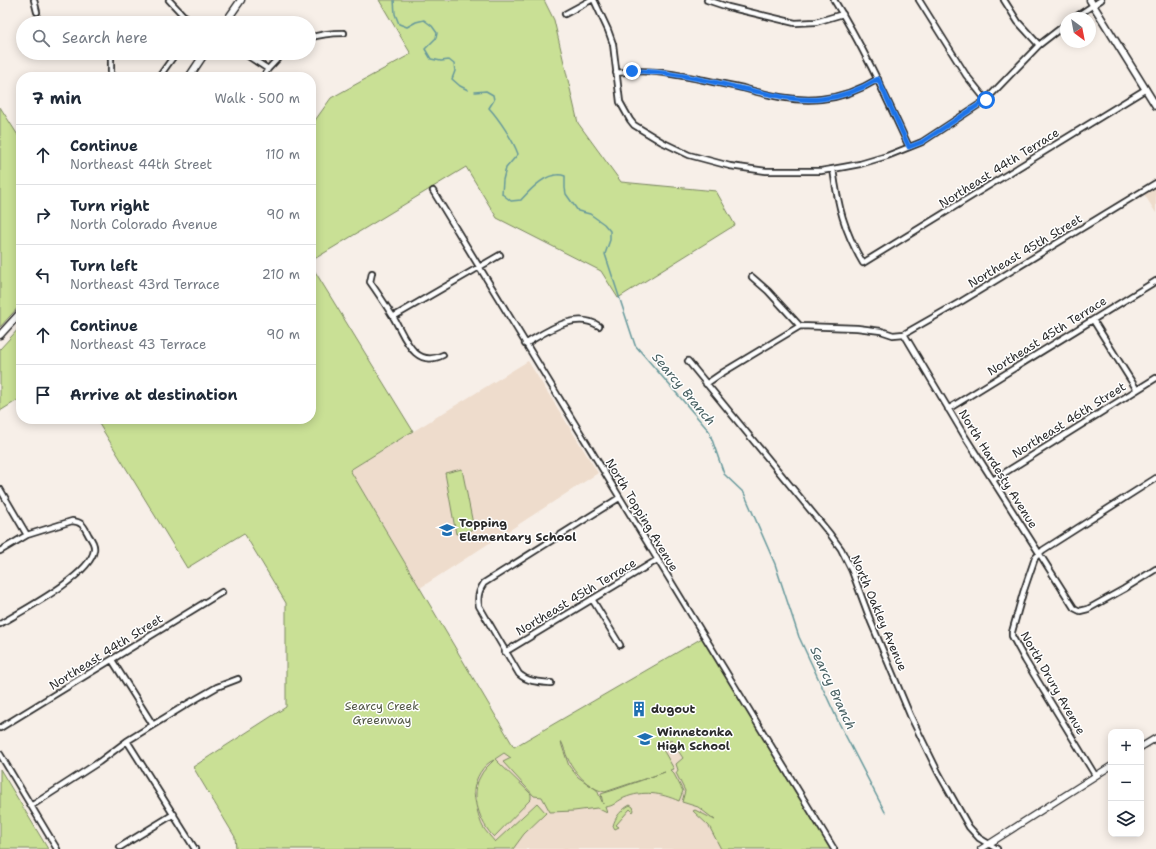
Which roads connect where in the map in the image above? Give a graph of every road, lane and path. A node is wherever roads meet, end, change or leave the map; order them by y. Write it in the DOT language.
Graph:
graph roads {
  1 [pos="34,0"];
  2 [pos="169,0"];
  3 [pos="241,0"];
  4 [pos="591,0"];
  5 [pos="594,0"];
  6 [pos="707,0"];
  7 [pos="834,0"];
  8 [pos="919,0"];
  9 [pos="1004,0"];
  10 [pos="1101,0"];
  11 [pos="1092,2"];
  12 [pos="37,12"];
  13 [pos="1081,12"];
  14 [pos="565,14"];
  15 [pos="842,14"];
  16 [pos="186,16"];
  17 [pos="230,16"];
  18 [pos="1060,29"];
  19 [pos="344,33"];
  20 [pos="316,36"];
  21 [pos="1039,45"];
  22 [pos="111,60"];
  23 [pos="171,60"];
  24 [pos="200,60"];
  25 [pos="254,60"];
  26 [pos="276,60"];
  27 [pos="268,69"];
  28 [pos="111,72"];
  29 [pos="163,72"];
  30 [pos="192,72"];
  31 [pos="266,72"];
  32 [pos="616,73"];
  33 [pos="878,79"];
  34 [pos="1146,89"];
  35 [pos="986,100"];
  36 [pos="1156,106"];
  37 [pos="909,147"];
  38 [pos="833,169"];
  39 [pos="1156,183"];
  40 [pos="433,191"];
  41 [pos="500,255"];
  42 [pos="479,267"];
  43 [pos="372,274"];
  44 [pos="752,277"];
  45 [pos="1156,281"];
  46 [pos="393,316"];
  47 [pos="16,317"];
  48 [pos="1093,320"];
  49 [pos="599,326"];
  50 [pos="800,326"];
  51 [pos="904,334"];
  52 [pos="0,335"];
  53 [pos="525,344"];
  54 [pos="443,355"];
  55 [pos="688,361"];
  56 [pos="1156,378"];
  57 [pos="706,384"];
  58 [pos="1137,390"];
  59 [pos="948,409"];
  60 [pos="1156,478"];
  61 [pos="993,480"];
  62 [pos="0,489"];
  63 [pos="620,498"];
  64 [pos="27,535"];
  65 [pos="0,551"];
  66 [pos="1040,554"];
  67 [pos="657,560"];
  68 [pos="1156,569"];
  69 [pos="222,592"];
  70 [pos="592,599"];
  71 [pos="0,624"];
  72 [pos="620,645"];
  73 [pos="505,652"];
  74 [pos="112,660"];
  75 [pos="238,679"];
  76 [pos="550,683"];
  77 [pos="153,725"];
  78 [pos="0,728"];
  79 [pos="1156,738"];
  80 [pos="127,741"];
  81 [pos="1144,745"];
  82 [pos="0,754"];
  83 [pos="1108,768"];
  84 [pos="1095,775"];
  85 [pos="31,806"];
  86 [pos="174,814"];
  87 [pos="988,844"];
  88 [pos="120,847"];
  89 [pos="57,849"];
  90 [pos="195,849"];
  91 [pos="834,849"];
  92 [pos="981,849"];
  93 [pos="997,849"];
  1 -- 12 [label="street"];
  2 -- 16 [label="street"];
  3 -- 17 [label="main road"];
  4 -- 14 [label="street"];
  5 -- 32 [label="street"];
  6 -- 15 [label="street"];
  7 -- 15 [label="street"];
  8 -- 35 [label="street"];
  9 -- 21 [label="street"];
  10 -- 11 [label="street"];
  11 -- 13 [label="street"];
  11 -- 34 [label="main road"];
  15 -- 33 [label="street"];
  18 -- 21 [label="street"];
  19 -- 20 [label="street"];
  21 -- 35 [label="street"];
  22 -- 28 [label="street"];
  23 -- 29 [label="street"];
  24 -- 30 [label="main road"];
  25 -- 27 [label="street"];
  26 -- 27 [label="street"];
  27 -- 31 [label="street"];
  32 -- 33 [label="street"];
  32 -- 38 [label="street"];
  33 -- 37 [label="street"];
  34 -- 36 [label="main road"];
  34 -- 38 [label="street, Northeast 44th Terrace"];
  35 -- 37 [label="street"];
  37 -- 38 [label="street"];
  39 -- 51 [label="street, Northeast 45th Street"];
  40 -- 42 [label="street, North Topping Avenue"];
  41 -- 42 [label="street"];
  42 -- 46 [label="street"];
  42 -- 53 [label="street, North Topping Avenue"];
  43 -- 46 [label="street"];
  44 -- 50 [label="street"];
  45 -- 48 [label="street, Northeast 45th Terrace"];
  46 -- 54 [label="street"];
  47 -- 52 [label="main road"];
  48 -- 58 [label="street"];
  48 -- 59 [label="street, Northeast 45th Terrace"];
  49 -- 53 [label="street"];
  50 -- 51 [label="street"];
  50 -- 57 [label="street"];
  51 -- 59 [label="street, North Hardesty Avenue"];
  53 -- 63 [label="street, North Topping Avenue"];
  55 -- 57 [label="street, North Oakley Avenue"];
  56 -- 58 [label="street, Northeast 46th Street"];
  57 -- 87 [label="street, North Oakley Avenue"];
  58 -- 61 [label="street, Northeast 46th Street"];
  59 -- 61 [label="street, North Hardesty Avenue"];
  60 -- 66 [label="street"];
  61 -- 66 [label="street, North Hardesty Avenue"];
  62 -- 64 [label="street"];
  63 -- 67 [label="street, North Topping Avenue"];
  63 -- 73 [label="street"];
  64 -- 65 [label="street"];
  64 -- 71 [label="street"];
  66 -- 68 [label="street, North Hardesty Avenue"];
  66 -- 84 [label="street, North Drury Avenue"];
  67 -- 70 [label="street, Northeast 45th Terrace"];
  67 -- 91 [label="street, North Topping Avenue"];
  69 -- 74 [label="street, Northeast 44th Street"];
  70 -- 72 [label="street"];
  70 -- 73 [label="street, Northeast 45th Terrace"];
  73 -- 76 [label="street"];
  74 -- 77 [label="street"];
  74 -- 78 [label="street, Northeast 44th Street"];
  75 -- 77 [label="street"];
  77 -- 80 [label="street"];
  79 -- 81 [label="street"];
  80 -- 85 [label="street"];
  80 -- 86 [label="street"];
  82 -- 85 [label="street"];
  83 -- 84 [label="street"];
  84 -- 87 [label="street"];
  85 -- 89 [label="street"];
  86 -- 88 [label="street"];
  86 -- 90 [label="street"];
  87 -- 92 [label="street"];
  87 -- 93 [label="street, North Oakley Avenue"];
}
